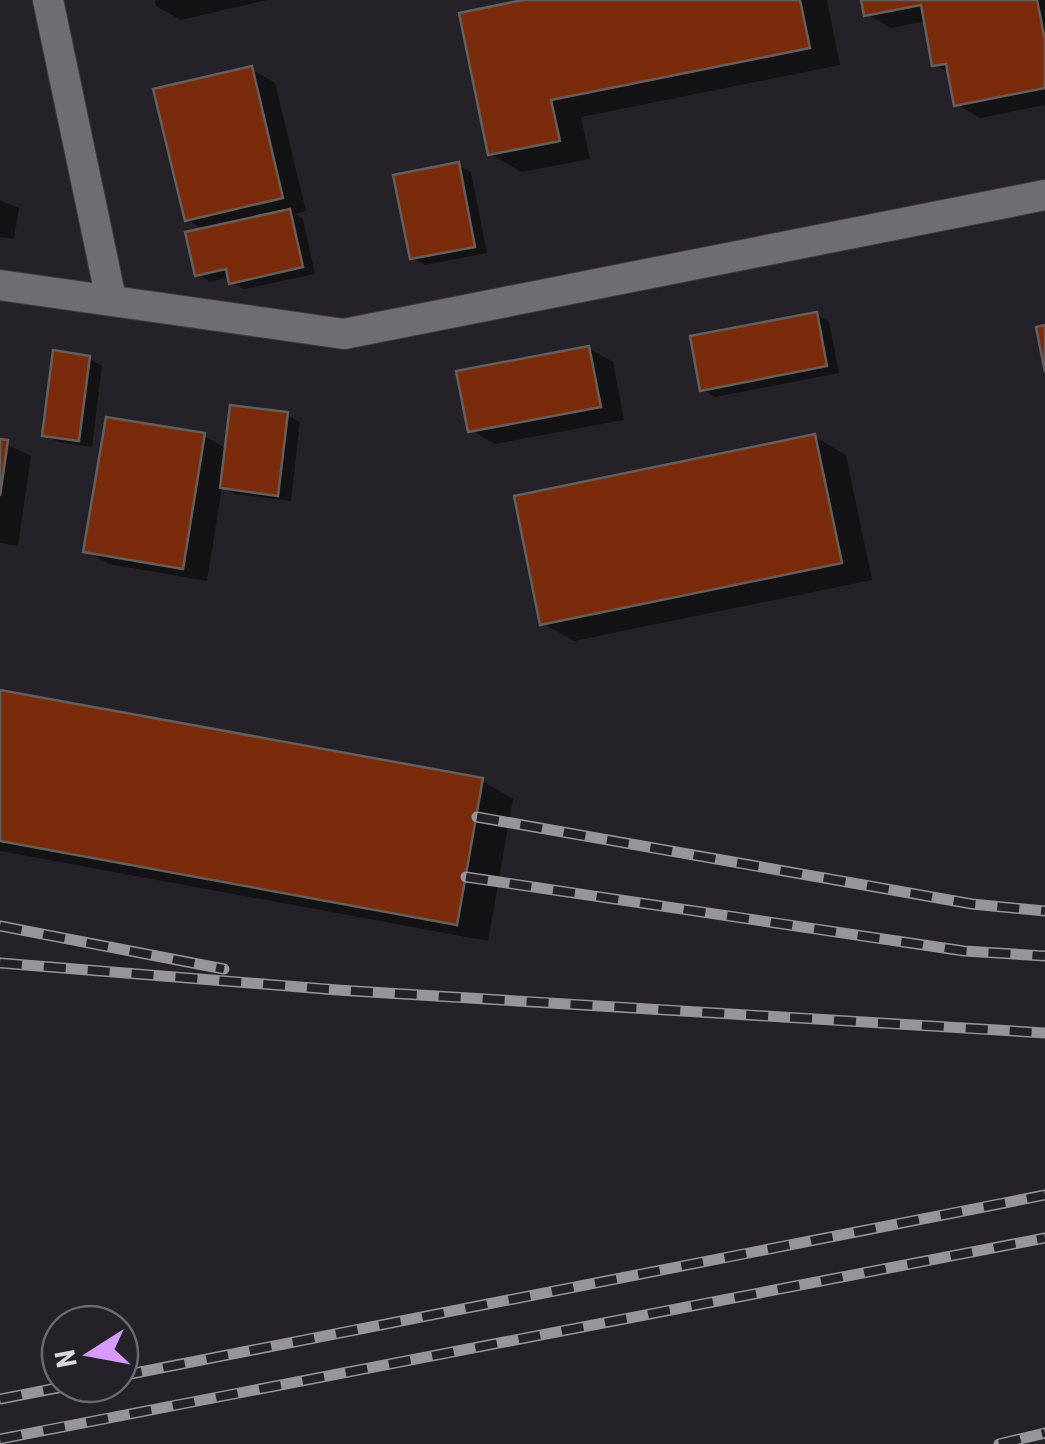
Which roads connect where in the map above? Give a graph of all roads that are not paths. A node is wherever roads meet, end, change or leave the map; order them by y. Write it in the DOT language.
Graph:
graph roads {
  1 [pos="48,0"];
  2 [pos="1045,195"];
  3 [pos="0,284"];
  4 [pos="111,300"];
  1 -- 4 [label="street"];
  2 -- 4 [label="street"];
  3 -- 4 [label="street"];
}
